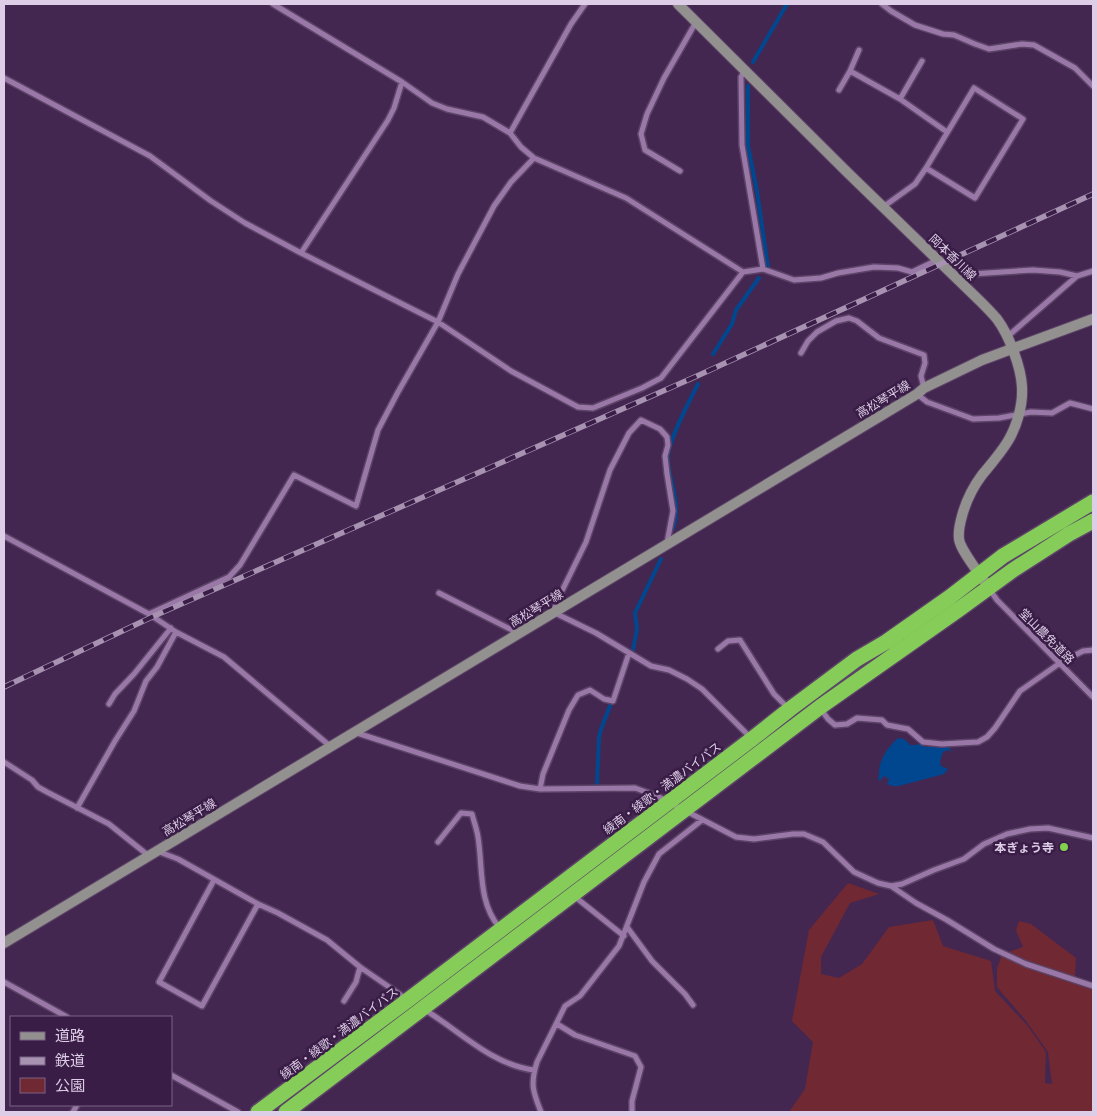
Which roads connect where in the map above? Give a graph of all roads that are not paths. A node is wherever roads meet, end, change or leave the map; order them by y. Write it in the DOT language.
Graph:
graph roads {
  1 [pos="273,4"];
  2 [pos="585,4"];
  3 [pos="678,4"];
  4 [pos="882,4"];
  5 [pos="696,22"];
  6 [pos="859,50"];
  7 [pos="922,61"];
  8 [pos="745,70"];
  9 [pos="850,71"];
  10 [pos="4,78"];
  11 [pos="402,82"];
  12 [pos="1093,86"];
  13 [pos="839,90"];
  14 [pos="900,99"];
  15 [pos="947,132"];
  16 [pos="510,133"];
  17 [pos="534,158"];
  18 [pos="926,168"];
  19 [pos="680,171"];
  20 [pos="883,207"];
  21 [pos="300,253"];
  22 [pos="938,259"];
  23 [pos="763,269"];
  24 [pos="1093,271"];
  25 [pos="743,272"];
  26 [pos="1077,276"];
  27 [pos="956,277"];
  28 [pos="1093,319"];
  29 [pos="438,322"];
  30 [pos="1007,336"];
  31 [pos="1013,348"];
  32 [pos="800,354"];
  33 [pos="920,391"];
  34 [pos="1093,408"];
  35 [pos="1019,413"];
  36 [pos="1093,502"];
  37 [pos="1093,521"];
  38 [pos="4,536"];
  39 [pos="667,544"];
  40 [pos="980,574"];
  41 [pos="989,588"];
  42 [pos="438,593"];
  43 [pos="553,612"];
  44 [pos="149,614"];
  45 [pos="174,630"];
  46 [pos="518,633"];
  47 [pos="718,648"];
  48 [pos="1093,650"];
  49 [pos="629,653"];
  50 [pos="1060,663"];
  51 [pos="1093,697"];
  52 [pos="109,704"];
  53 [pos="815,708"];
  54 [pos="795,709"];
  55 [pos="354,732"];
  56 [pos="752,739"];
  57 [pos="330,746"];
  58 [pos="4,762"];
  59 [pos="540,790"];
  60 [pos="669,802"];
  61 [pos="77,808"];
  62 [pos="684,811"];
  63 [pos="702,820"];
  64 [pos="1093,838"];
  65 [pos="438,842"];
  66 [pos="153,853"];
  67 [pos="214,880"];
  68 [pos="891,886"];
  69 [pos="573,895"];
  70 [pos="258,904"];
  71 [pos="627,927"];
  72 [pos="501,930"];
  73 [pos="624,936"];
  74 [pos="4,943"];
  75 [pos="360,968"];
  76 [pos="4,982"];
  77 [pos="1093,986"];
  78 [pos="408,1000"];
  79 [pos="344,1002"];
  80 [pos="693,1005"];
  81 [pos="423,1009"];
  82 [pos="65,1016"];
  83 [pos="557,1024"];
  84 [pos="534,1070"];
  85 [pos="172,1076"];
  86 [pos="238,1112"];
  87 [pos="258,1112"];
  88 [pos="286,1112"];
  89 [pos="541,1112"];
  90 [pos="632,1112"];
  1 -- 11 [label="street"];
  2 -- 16 [label="street"];
  3 -- 5 [label="main road, 岡本香川線"];
  4 -- 12 [label="street"];
  5 -- 8 [label="main road, 岡本香川線"];
  5 -- 19 [label="street"];
  6 -- 9 [label="street"];
  7 -- 14 [label="street"];
  8 -- 20 [label="main road, 岡本香川線"];
  8 -- 23 [label="street"];
  9 -- 13 [label="street"];
  9 -- 14 [label="street"];
  10 -- 21 [label="street"];
  11 -- 16 [label="street"];
  11 -- 21 [label="street"];
  14 -- 15 [label="street"];
  15 -- 18 [label="street"];
  15 -- 18 [label="street"];
  16 -- 17 [label="street"];
  17 -- 25 [label="street"];
  17 -- 29 [label="street"];
  18 -- 20 [label="street"];
  20 -- 22 [label="main road, 岡本香川線"];
  21 -- 29 [label="street"];
  22 -- 23 [label="street"];
  22 -- 27 [label="main road, 岡本香川線"];
  23 -- 25 [label="street"];
  24 -- 26 [label="street"];
  25 -- 29 [label="street"];
  26 -- 27 [label="street"];
  26 -- 30 [label="street"];
  27 -- 30 [label="main road, 岡本香川線"];
  28 -- 31 [label="main road, 高松琴平線"];
  29 -- 44 [label="street"];
  30 -- 31 [label="main road, 岡本香川線"];
  31 -- 33 [label="main road, 高松琴平線"];
  31 -- 35 [label="main road, 岡本香川線"];
  32 -- 33 [label="street"];
  33 -- 35 [label="street"];
  33 -- 39 [label="main road, 高松琴平線"];
  34 -- 35 [label="street"];
  35 -- 40 [label="main road, 岡本香川線"];
  36 -- 40 [label="highway, 綾南・綾歌・満濃バイパス"];
  37 -- 41 [label="highway"];
  38 -- 44 [label="street"];
  39 -- 43 [label="main road, 高松琴平線"];
  39 -- 43 [label="street"];
  40 -- 41 [label="main road, 岡本香川線"];
  40 -- 54 [label="highway, 綾南・綾歌・満濃バイパス"];
  41 -- 50 [label="street, 堂山農免道路"];
  41 -- 53 [label="highway"];
  42 -- 46 [label="street"];
  43 -- 46 [label="main road, 高松琴平線"];
  43 -- 49 [label="street"];
  44 -- 45 [label="street"];
  45 -- 52 [label="street"];
  45 -- 57 [label="street"];
  45 -- 61 [label="street"];
  46 -- 55 [label="main road, 高松琴平線"];
  47 -- 54 [label="street"];
  48 -- 50 [label="street"];
  49 -- 56 [label="street"];
  49 -- 59 [label="street"];
  50 -- 51 [label="street, 堂山農免道路"];
  50 -- 53 [label="street"];
  53 -- 62 [label="highway"];
  54 -- 56 [label="highway, 綾南・綾歌・満濃バイパス"];
  55 -- 57 [label="main road, 高松琴平線"];
  55 -- 59 [label="street"];
  56 -- 60 [label="highway, 綾南・綾歌・満濃バイパス"];
  57 -- 66 [label="main road, 高松琴平線"];
  58 -- 61 [label="street"];
  59 -- 60 [label="street"];
  60 -- 62 [label="street"];
  60 -- 72 [label="highway, 綾南・綾歌・満濃バイパス"];
  61 -- 66 [label="street"];
  62 -- 63 [label="street"];
  62 -- 69 [label="highway"];
  63 -- 68 [label="street"];
  63 -- 71 [label="street"];
  64 -- 68 [label="street"];
  65 -- 72 [label="street"];
  66 -- 67 [label="street"];
  66 -- 74 [label="main road, 高松琴平線"];
  67 -- 70 [label="street"];
  67 -- 70 [label="street"];
  68 -- 77 [label="street"];
  69 -- 73 [label="street"];
  69 -- 81 [label="highway"];
  70 -- 75 [label="street"];
  71 -- 73 [label="street"];
  71 -- 80 [label="street"];
  72 -- 78 [label="highway, 綾南・綾歌・満濃バイパス"];
  73 -- 83 [label="street"];
  75 -- 78 [label="street"];
  75 -- 79 [label="street"];
  76 -- 82 [label="street"];
  78 -- 81 [label="street"];
  78 -- 87 [label="highway, 綾南・綾歌・満濃バイパス"];
  81 -- 84 [label="street"];
  81 -- 88 [label="highway"];
  83 -- 84 [label="street"];
  83 -- 90 [label="street"];
  84 -- 89 [label="street"];
  85 -- 86 [label="street"];
}
